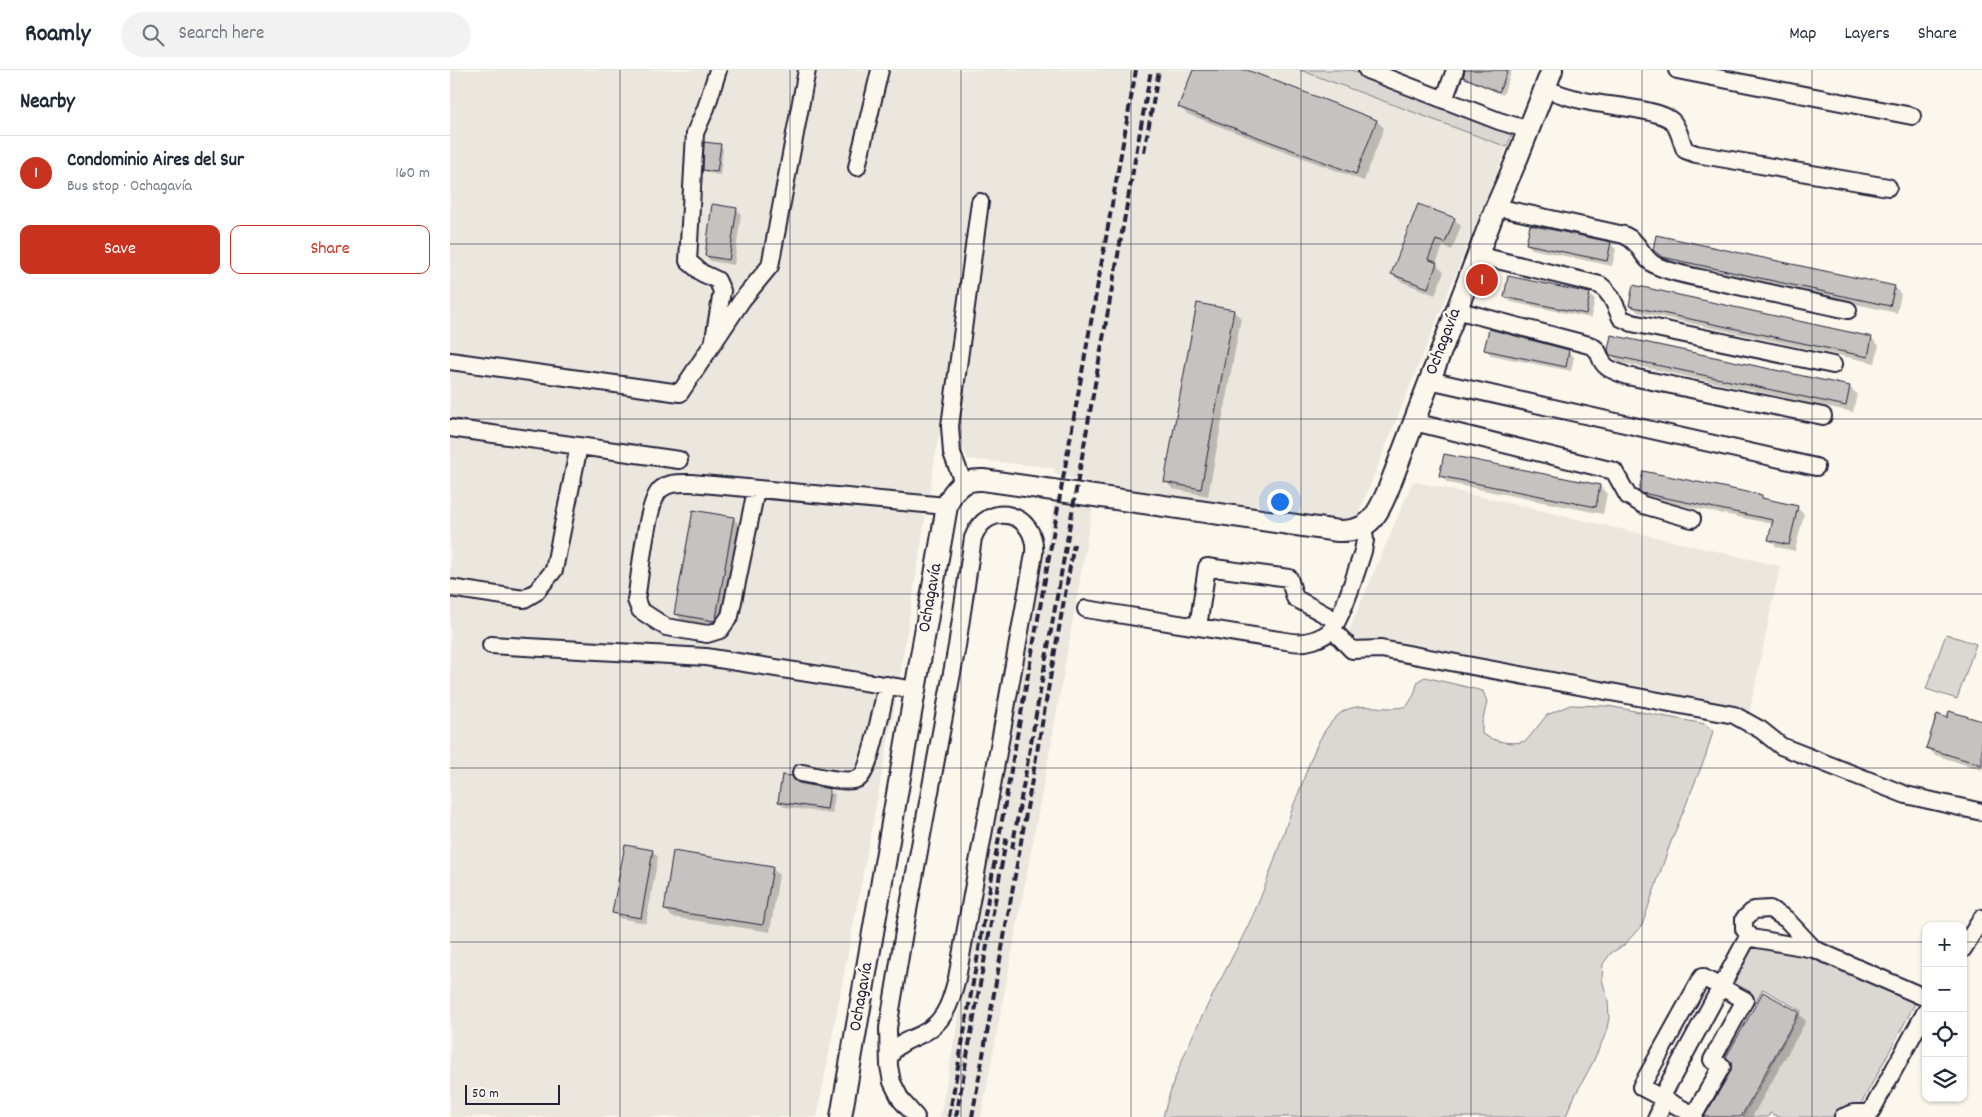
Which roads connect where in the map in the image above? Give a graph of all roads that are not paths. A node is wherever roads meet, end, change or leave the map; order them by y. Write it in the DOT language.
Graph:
graph roads {
  1 [pos="718,70"];
  2 [pos="806,70"];
  3 [pos="880,70"];
  4 [pos="1367,70"];
  5 [pos="1455,70"];
  6 [pos="1677,70"];
  7 [pos="1384,73"];
  8 [pos="1546,76"];
  9 [pos="1444,100"];
  10 [pos="1912,116"];
  11 [pos="1524,129"];
  12 [pos="857,167"];
  13 [pos="1888,187"];
  14 [pos="980,202"];
  15 [pos="1496,207"];
  16 [pos="1477,255"];
  17 [pos="1456,310"];
  18 [pos="1848,310"];
  19 [pos="712,346"];
  20 [pos="450,362"];
  21 [pos="1833,365"];
  22 [pos="1429,380"];
  23 [pos="1823,416"];
  24 [pos="1414,422"];
  25 [pos="450,428"];
  26 [pos="579,446"];
  27 [pos="678,460"];
  28 [pos="1816,467"];
  29 [pos="963,482"];
  30 [pos="756,490"];
  31 [pos="947,506"];
  32 [pos="1692,519"];
  33 [pos="1362,526"];
  34 [pos="450,588"];
  35 [pos="1086,609"];
  36 [pos="1334,625"];
  37 [pos="1198,627"];
  38 [pos="491,645"];
  39 [pos="887,686"];
  40 [pos="915,690"];
  41 [pos="801,773"];
  42 [pos="1982,812"];
  43 [pos="1982,918"];
  44 [pos="1749,935"];
  45 [pos="1967,942"];
  46 [pos="1814,949"];
  47 [pos="1720,987"];
  48 [pos="1922,996"];
  49 [pos="1925,1012"];
  50 [pos="889,1059"];
  51 [pos="1661,1098"];
  52 [pos="1869,1115"];
  53 [pos="841,1117"];
  54 [pos="916,1117"];
  55 [pos="1657,1117"];
  56 [pos="1843,1117"];
  1 -- 19 [label="street"];
  2 -- 19 [label="street"];
  3 -- 12 [label="street"];
  4 -- 7 [label="street"];
  5 -- 9 [label="street"];
  6 -- 10 [label="street"];
  7 -- 9 [label="street"];
  8 -- 11 [label="main road"];
  8 -- 13 [label="street"];
  9 -- 11 [label="street"];
  11 -- 15 [label="main road, Ochagavía"];
  14 -- 29 [label="street"];
  15 -- 16 [label="main road, Ochagavía"];
  15 -- 18 [label="street"];
  16 -- 17 [label="main road, Ochagavía"];
  16 -- 21 [label="street"];
  17 -- 22 [label="main road, Ochagavía"];
  17 -- 23 [label="street"];
  19 -- 20 [label="street"];
  22 -- 24 [label="main road, Ochagavía"];
  22 -- 28 [label="street"];
  24 -- 32 [label="street"];
  24 -- 33 [label="main road, Ochagavía"];
  25 -- 26 [label="street"];
  26 -- 27 [label="street"];
  26 -- 34 [label="street"];
  29 -- 31 [label="main road, Ochagavía"];
  29 -- 33 [label="main road"];
  30 -- 30 [label="street"];
  30 -- 31 [label="street"];
  31 -- 40 [label="main road, Ochagavía"];
  33 -- 36 [label="street"];
  35 -- 37 [label="street"];
  36 -- 37 [label="street"];
  36 -- 37 [label="street"];
  36 -- 42 [label="street"];
  38 -- 39 [label="street"];
  39 -- 40 [label="street"];
  39 -- 41 [label="street"];
  40 -- 53 [label="main road, Ochagavía"];
  43 -- 45 [label="street"];
  44 -- 46 [label="street"];
  44 -- 46 [label="street"];
  44 -- 47 [label="street"];
  46 -- 48 [label="street"];
  47 -- 51 [label="street"];
  47 -- 51 [label="street"];
  47 -- 51 [label="street"];
  49 -- 52 [label="street"];
  50 -- 50 [label="street"];
  50 -- 54 [label="street"];
  51 -- 55 [label="street"];
  52 -- 56 [label="street"];
}
